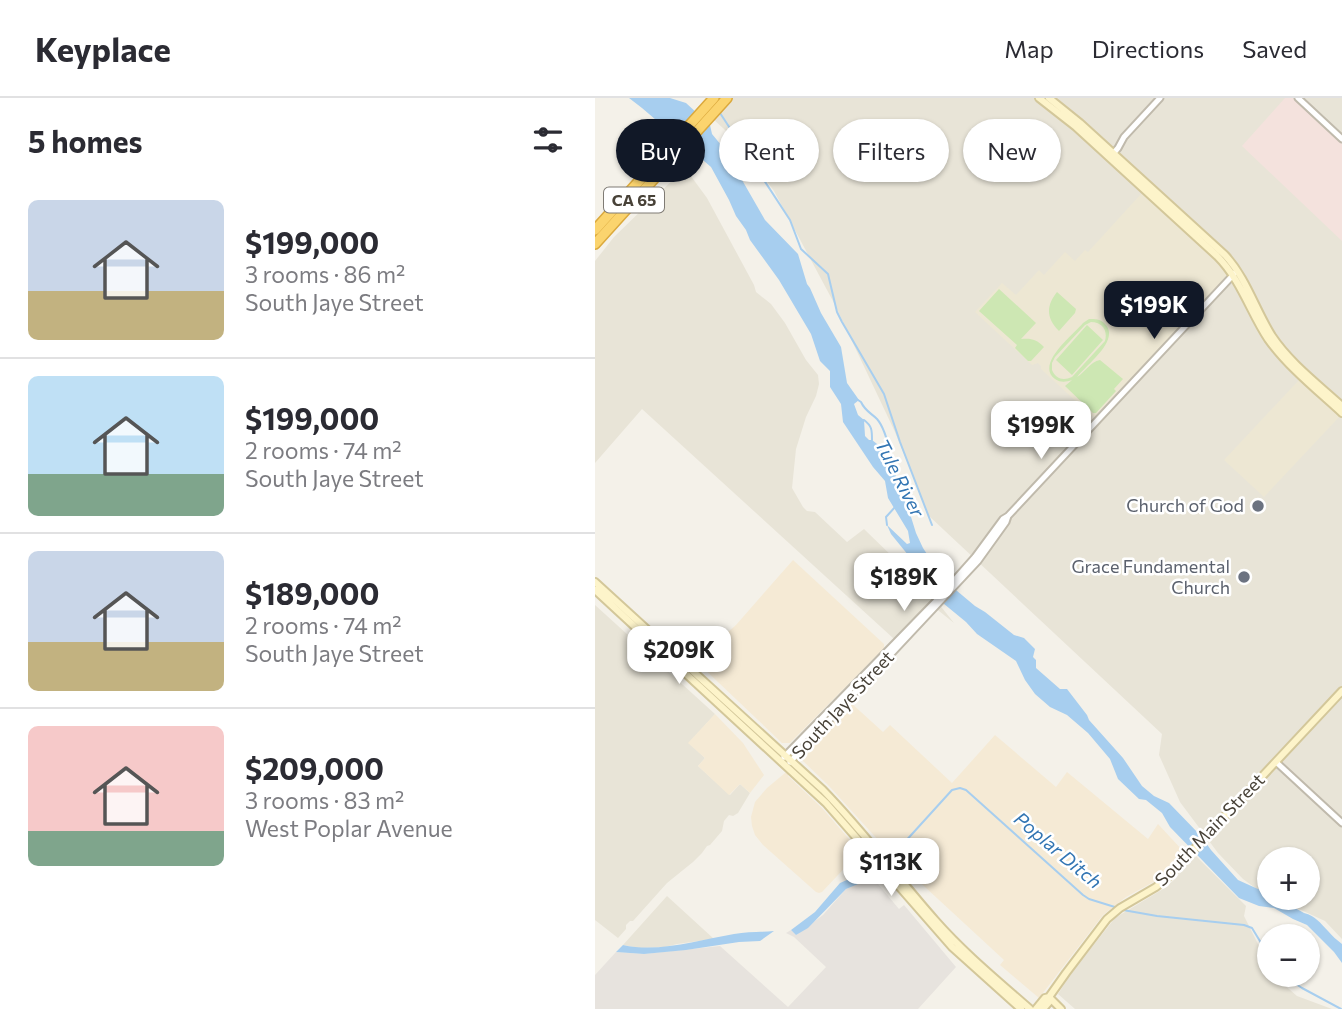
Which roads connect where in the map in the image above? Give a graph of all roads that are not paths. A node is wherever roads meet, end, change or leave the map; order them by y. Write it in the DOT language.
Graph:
graph roads {
  1 [pos="714,98"];
  2 [pos="727,98"];
  3 [pos="1039,98"];
  4 [pos="1049,98"];
  5 [pos="1160,98"];
  6 [pos="1298,98"];
  7 [pos="709,111"];
  8 [pos="702,119"];
  9 [pos="1342,139"];
  10 [pos="1112,155"];
  11 [pos="642,182"];
  12 [pos="647,182"];
  13 [pos="595,230"];
  14 [pos="1193,233"];
  15 [pos="595,244"];
  16 [pos="1219,249"];
  17 [pos="1235,273"];
  18 [pos="1318,390"];
  19 [pos="1330,395"];
  20 [pos="1342,406"];
  21 [pos="1342,413"];
  22 [pos="595,582"];
  23 [pos="595,590"];
  24 [pos="1342,691"];
  25 [pos="786,760"];
  26 [pos="1276,762"];
  27 [pos="1342,823"];
  28 [pos="1049,997"];
  29 [pos="1020,1006"];
  30 [pos="1030,1009"];
  31 [pos="1036,1009"];
  32 [pos="1043,1009"];
  33 [pos="1061,1009"];
  1 -- 7 [label="highway, CA 65"];
  2 -- 7 [label="highway, CA 65"];
  3 -- 10 [label="main road"];
  4 -- 10 [label="main road"];
  5 -- 10 [label="street"];
  6 -- 9 [label="street"];
  7 -- 8 [label="highway, CA 65"];
  10 -- 14 [label="main road"];
  10 -- 16 [label="main road"];
  11 -- 13 [label="highway, CA 65"];
  12 -- 15 [label="highway, CA 65"];
  14 -- 16 [label="main road"];
  14 -- 17 [label="main road"];
  16 -- 17 [label="main road"];
  17 -- 18 [label="main road"];
  17 -- 19 [label="main road"];
  17 -- 25 [label="street, South Jaye Street"];
  18 -- 19 [label="main road"];
  18 -- 21 [label="main road"];
  19 -- 20 [label="main road"];
  22 -- 25 [label="main road"];
  23 -- 25 [label="main road"];
  24 -- 26 [label="main road, South Main Street"];
  25 -- 29 [label="main road"];
  26 -- 27 [label="street"];
  26 -- 28 [label="main road, South Main Street"];
  28 -- 31 [label="main road, South Main Street"];
  28 -- 32 [label="main road, South Main Street"];
  28 -- 33 [label="main road"];
  29 -- 30 [label="main road"];
}
